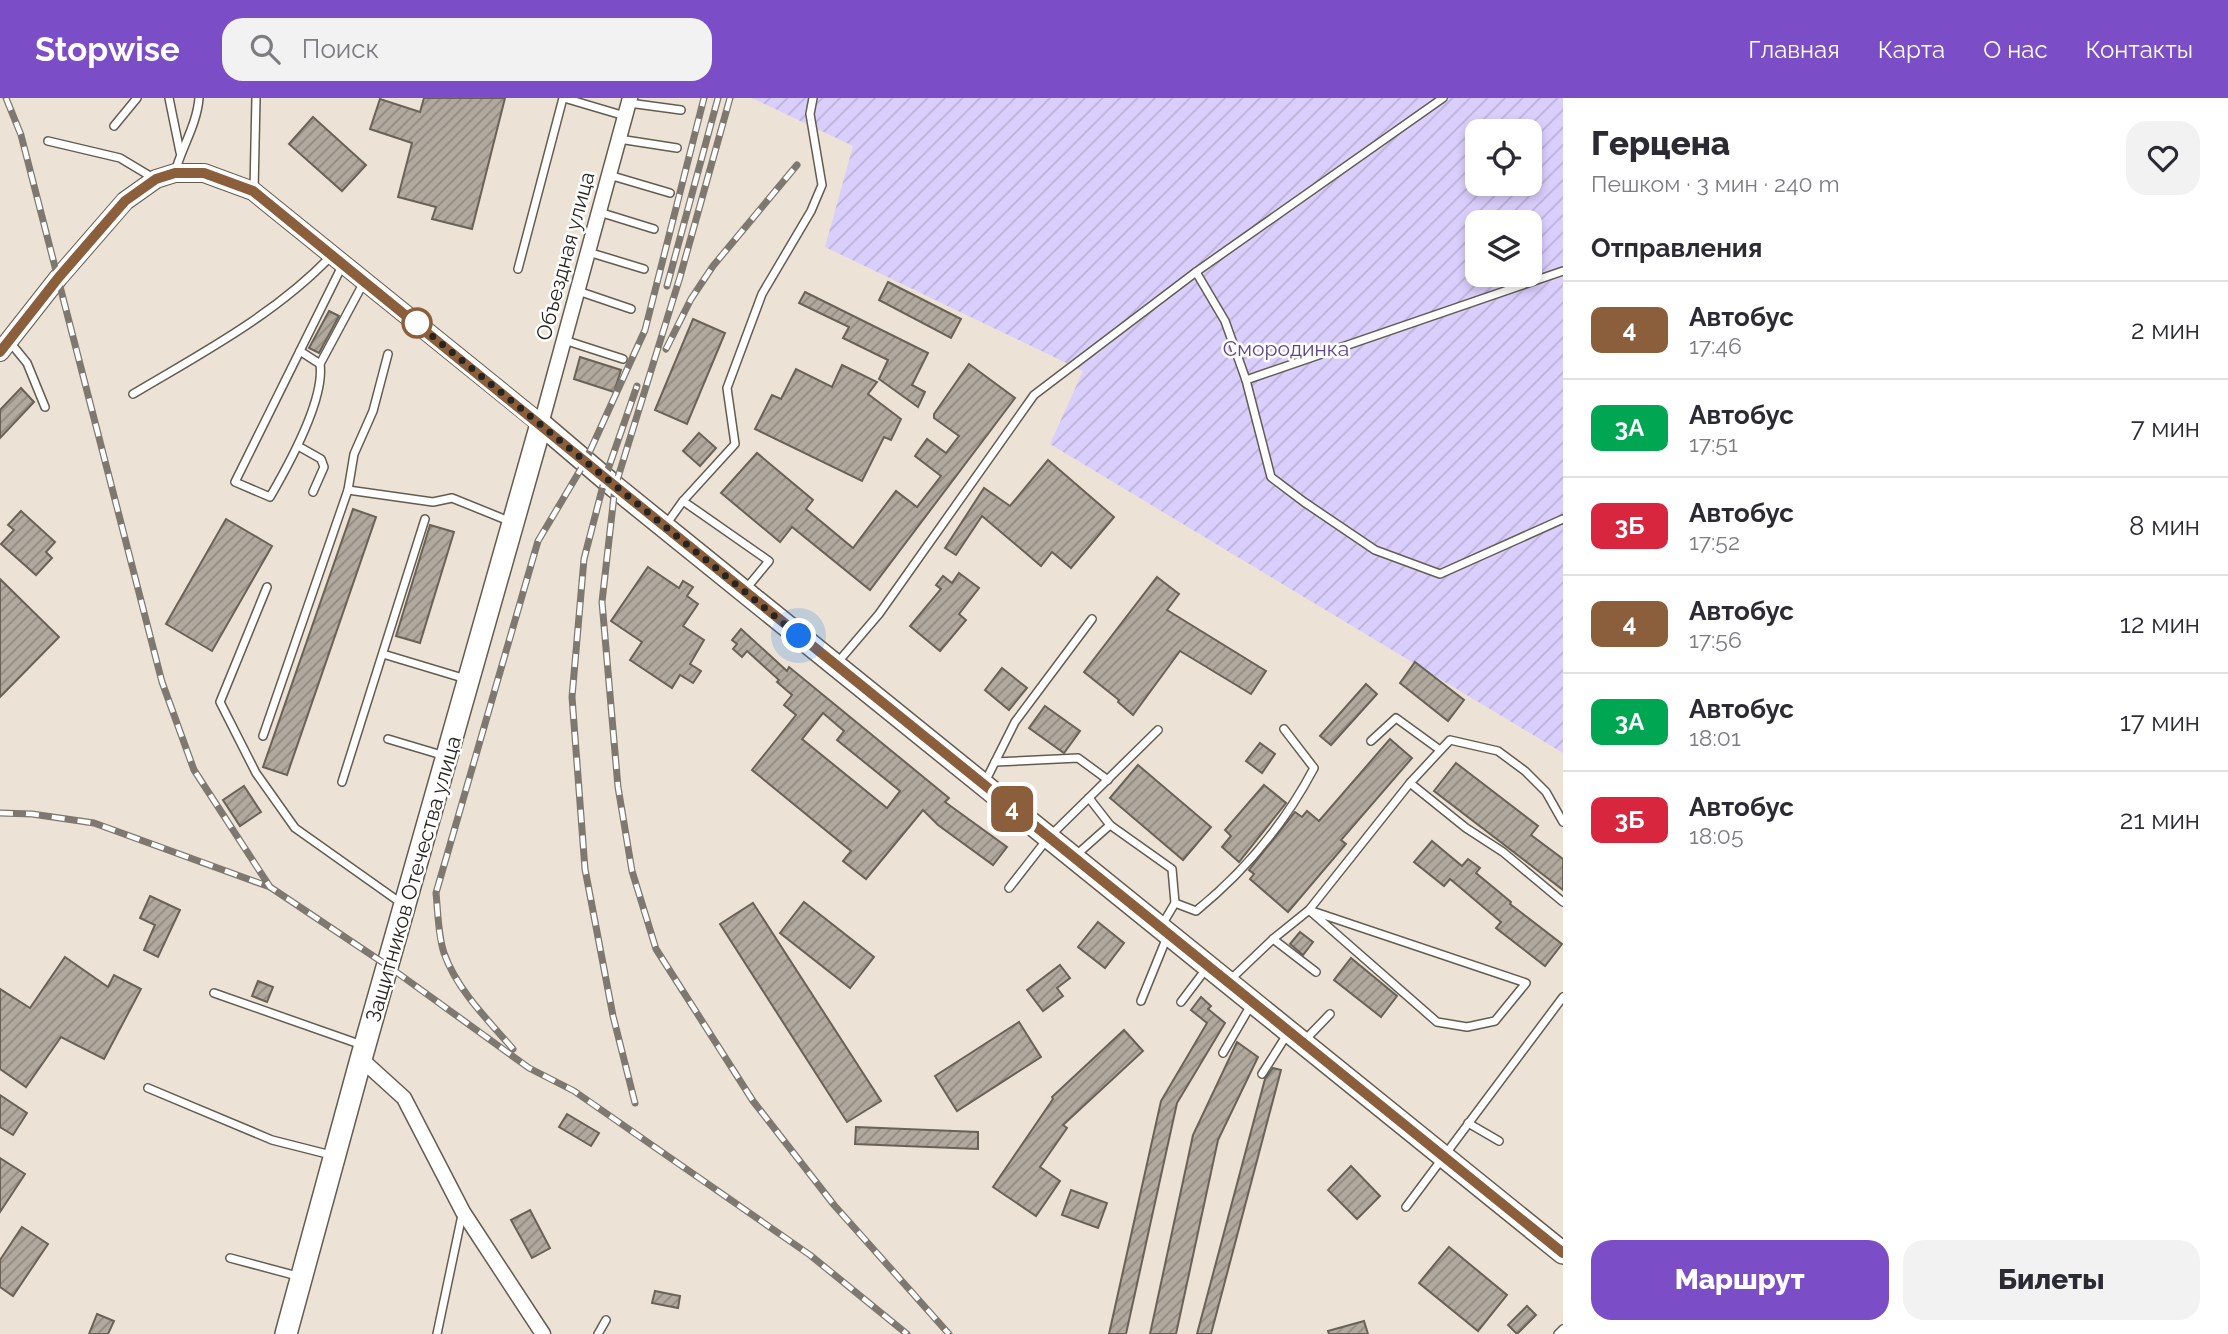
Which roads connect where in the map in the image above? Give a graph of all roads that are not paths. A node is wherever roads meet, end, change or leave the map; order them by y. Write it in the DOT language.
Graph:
graph roads {
  1 [pos="137,98"];
  2 [pos="169,98"];
  3 [pos="199,98"];
  4 [pos="256,98"];
  5 [pos="564,98"];
  6 [pos="813,98"];
  7 [pos="1443,98"];
  8 [pos="628,106"];
  9 [pos="681,110"];
  10 [pos="114,126"];
  11 [pos="619,139"];
  12 [pos="48,141"];
  13 [pos="677,148"];
  14 [pos="180,154"];
  15 [pos="175,173"];
  16 [pos="609,175"];
  17 [pos="156,179"];
  18 [pos="253,191"];
  19 [pos="670,193"];
  20 [pos="599,212"];
  21 [pos="654,229"];
  22 [pos="588,252"];
  23 [pos="338,259"];
  24 [pos="518,269"];
  25 [pos="644,269"];
  26 [pos="1563,271"];
  27 [pos="1196,272"];
  28 [pos="365,281"];
  29 [pos="578,291"];
  30 [pos="631,309"];
  31 [pos="564,340"];
  32 [pos="4,346"];
  33 [pos="300,351"];
  34 [pos="388,354"];
  35 [pos="623,359"];
  36 [pos="320,363"];
  37 [pos="1245,380"];
  38 [pos="132,394"];
  39 [pos="46,407"];
  40 [pos="541,424"];
  41 [pos="298,446"];
  42 [pos="348,490"];
  43 [pos="313,492"];
  44 [pos="683,501"];
  45 [pos="425,519"];
  46 [pos="1563,519"];
  47 [pos="513,522"];
  48 [pos="664,527"];
  49 [pos="267,587"];
  50 [pos="744,591"];
  51 [pos="1091,619"];
  52 [pos="383,654"];
  53 [pos="836,666"];
  54 [pos="468,680"];
  55 [pos="1284,729"];
  56 [pos="1158,730"];
  57 [pos="263,736"];
  58 [pos="388,739"];
  59 [pos="1371,741"];
  60 [pos="1440,750"];
  61 [pos="447,757"];
  62 [pos="995,762"];
  63 [pos="1108,780"];
  64 [pos="342,782"];
  65 [pos="1410,783"];
  66 [pos="983,785"];
  67 [pos="1089,799"];
  68 [pos="1563,822"];
  69 [pos="1110,825"];
  70 [pos="1048,838"];
  71 [pos="1073,858"];
  72 [pos="1009,888"];
  73 [pos="1563,902"];
  74 [pos="1175,903"];
  75 [pos="405,905"];
  76 [pos="1309,910"];
  77 [pos="1164,932"];
  78 [pos="1273,939"];
  79 [pos="1208,967"];
  80 [pos="1315,972"];
  81 [pos="1227,983"];
  82 [pos="214,993"];
  83 [pos="1563,997"];
  84 [pos="1141,1002"];
  85 [pos="1181,1002"];
  86 [pos="1252,1003"];
  87 [pos="1330,1014"];
  88 [pos="1295,1038"];
  89 [pos="364,1053"];
  90 [pos="1223,1053"];
  91 [pos="1262,1074"];
  92 [pos="148,1088"];
  93 [pos="1468,1123"];
  94 [pos="1499,1141"];
  95 [pos="335,1156"];
  96 [pos="1442,1157"];
  97 [pos="1406,1207"];
  98 [pos="463,1212"];
  99 [pos="1563,1253"];
  100 [pos="230,1258"];
  101 [pos="302,1277"];
  102 [pos="607,1320"];
  103 [pos="1563,1329"];
  104 [pos="286,1334"];
  105 [pos="437,1334"];
  106 [pos="543,1334"];
  107 [pos="598,1334"];
  108 [pos="1558,1334"];
  1 -- 10 [label="lane"];
  2 -- 14 [label="lane"];
  3 -- 14 [label="lane"];
  4 -- 18 [label="lane"];
  5 -- 8 [label="lane"];
  5 -- 24 [label="lane"];
  6 -- 44 [label="lane"];
  7 -- 27 [label="lane"];
  8 -- 9 [label="lane"];
  8 -- 11 [label="street, Объездная улица"];
  11 -- 13 [label="lane"];
  11 -- 16 [label="street, Объездная улица"];
  12 -- 17 [label="lane"];
  14 -- 15 [label="lane"];
  15 -- 17 [label="street"];
  15 -- 18 [label="street"];
  16 -- 19 [label="lane"];
  16 -- 20 [label="street, Объездная улица"];
  17 -- 32 [label="street"];
  18 -- 23 [label="street"];
  20 -- 21 [label="lane"];
  20 -- 22 [label="street, Объездная улица"];
  22 -- 25 [label="lane"];
  22 -- 29 [label="street, Объездная улица"];
  23 -- 28 [label="street"];
  23 -- 33 [label="lane"];
  23 -- 38 [label="lane"];
  26 -- 37 [label="lane"];
  27 -- 37 [label="lane"];
  27 -- 53 [label="lane"];
  28 -- 36 [label="lane"];
  28 -- 40 [label="street"];
  29 -- 30 [label="lane"];
  29 -- 31 [label="street, Объездная улица"];
  31 -- 35 [label="lane"];
  31 -- 40 [label="street, Объездная улица"];
  32 -- 39 [label="lane"];
  33 -- 36 [label="lane"];
  33 -- 41 [label="lane"];
  34 -- 42 [label="lane"];
  36 -- 41 [label="lane"];
  37 -- 46 [label="lane"];
  40 -- 47 [label="main road, Защитников Отечества улица"];
  40 -- 48 [label="main road"];
  41 -- 43 [label="lane"];
  42 -- 47 [label="lane"];
  42 -- 57 [label="lane"];
  44 -- 48 [label="lane"];
  44 -- 50 [label="lane"];
  45 -- 52 [label="lane"];
  47 -- 54 [label="main road, Защитников Отечества улица"];
  48 -- 50 [label="main road"];
  49 -- 75 [label="lane"];
  50 -- 53 [label="main road"];
  51 -- 62 [label="lane"];
  52 -- 54 [label="lane"];
  52 -- 64 [label="lane"];
  53 -- 66 [label="main road"];
  54 -- 61 [label="main road, Защитников Отечества улица"];
  55 -- 74 [label="lane"];
  56 -- 63 [label="lane"];
  58 -- 61 [label="lane"];
  59 -- 60 [label="lane"];
  60 -- 65 [label="lane"];
  60 -- 68 [label="lane"];
  61 -- 75 [label="main road, Защитников Отечества улица"];
  62 -- 63 [label="lane"];
  62 -- 66 [label="lane"];
  63 -- 67 [label="lane"];
  65 -- 73 [label="lane"];
  65 -- 76 [label="lane"];
  66 -- 70 [label="main road"];
  67 -- 69 [label="lane"];
  67 -- 70 [label="lane"];
  69 -- 71 [label="lane"];
  69 -- 74 [label="lane"];
  70 -- 71 [label="main road"];
  70 -- 72 [label="lane"];
  71 -- 77 [label="main road"];
  74 -- 77 [label="lane"];
  75 -- 89 [label="main road, Защитников Отечества улица"];
  76 -- 76 [label="lane"];
  76 -- 78 [label="lane"];
  77 -- 79 [label="main road"];
  77 -- 84 [label="lane"];
  78 -- 80 [label="lane"];
  78 -- 81 [label="lane"];
  79 -- 81 [label="main road"];
  79 -- 85 [label="lane"];
  81 -- 86 [label="main road"];
  82 -- 89 [label="lane"];
  83 -- 93 [label="lane"];
  86 -- 88 [label="main road"];
  86 -- 90 [label="lane"];
  87 -- 88 [label="lane"];
  88 -- 91 [label="lane"];
  88 -- 96 [label="main road"];
  89 -- 95 [label="main road, Защитников Отечества улица"];
  89 -- 98 [label="street"];
  92 -- 95 [label="lane"];
  93 -- 94 [label="lane"];
  93 -- 96 [label="lane"];
  95 -- 101 [label="main road, Защитников Отечества улица"];
  96 -- 97 [label="lane"];
  96 -- 99 [label="main road"];
  98 -- 105 [label="lane"];
  98 -- 106 [label="street"];
  100 -- 101 [label="lane"];
  101 -- 104 [label="main road, Защитников Отечества улица"];
  102 -- 107 [label="lane"];
  103 -- 108 [label="lane"];
}
